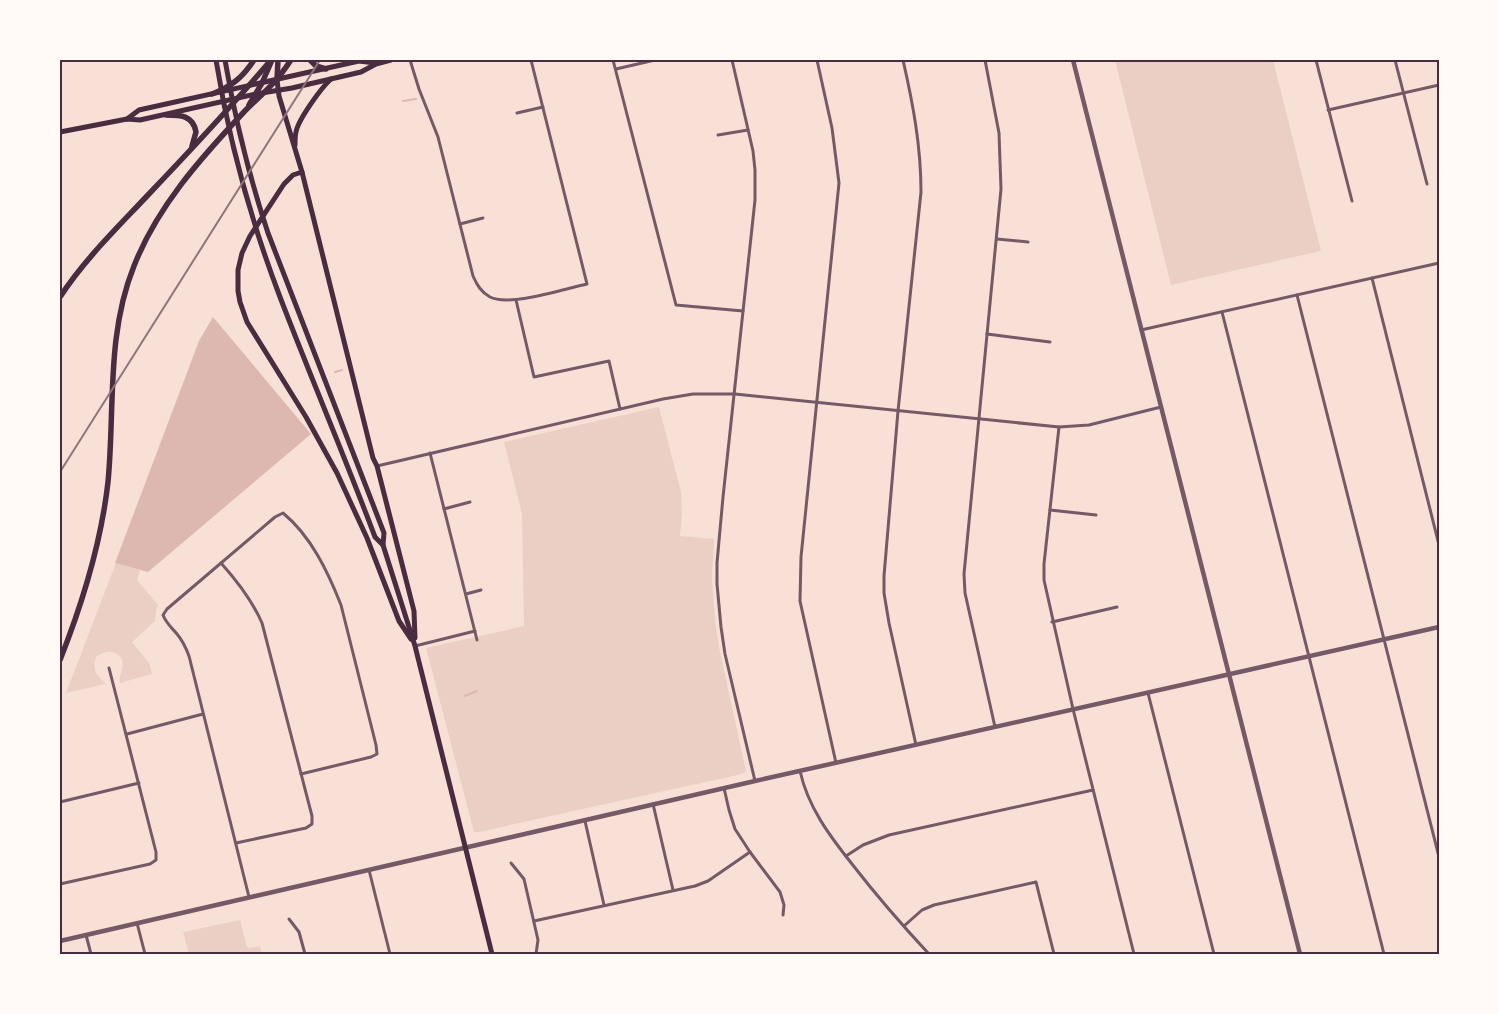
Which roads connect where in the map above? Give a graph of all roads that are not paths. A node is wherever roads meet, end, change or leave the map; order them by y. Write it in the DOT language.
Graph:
graph roads {
  1 [pos="216,60"];
  2 [pos="254,60"];
  3 [pos="271,60"];
  4 [pos="278,60"];
  5 [pos="291,60"];
  6 [pos="310,60"];
  7 [pos="391,60"];
  8 [pos="410,60"];
  9 [pos="531,60"];
  10 [pos="613,60"];
  11 [pos="655,60"];
  12 [pos="732,60"];
  13 [pos="817,60"];
  14 [pos="902,60"];
  15 [pos="985,60"];
  16 [pos="1073,60"];
  17 [pos="1316,60"];
  18 [pos="1395,60"];
  19 [pos="225,62"];
  20 [pos="376,64"];
  21 [pos="326,69"];
  22 [pos="616,69"];
  23 [pos="332,78"];
  24 [pos="277,80"];
  25 [pos="262,84"];
  26 [pos="1439,85"];
  27 [pos="249,86"];
  28 [pos="278,90"];
  29 [pos="265,92"];
  30 [pos="1403,93"];
  31 [pos="212,94"];
  32 [pos="256,94"];
  33 [pos="239,98"];
  34 [pos="543,107"];
  35 [pos="1328,110"];
  36 [pos="243,113"];
  37 [pos="517,113"];
  38 [pos="166,115"];
  39 [pos="127,119"];
  40 [pos="748,130"];
  41 [pos="60,132"];
  42 [pos="718,135"];
  43 [pos="295,148"];
  44 [pos="187,154"];
  45 [pos="302,172"];
  46 [pos="1426,184"];
  47 [pos="1352,201"];
  48 [pos="483,218"];
  49 [pos="460,224"];
  50 [pos="997,239"];
  51 [pos="1028,242"];
  52 [pos="1439,263"];
  53 [pos="1372,278"];
  54 [pos="1297,295"];
  55 [pos="60,298"];
  56 [pos="516,300"];
  57 [pos="743,311"];
  58 [pos="1222,312"];
  59 [pos="1140,330"];
  60 [pos="987,334"];
  61 [pos="1050,342"];
  62 [pos="735,394"];
  63 [pos="816,404"];
  64 [pos="1161,407"];
  65 [pos="620,409"];
  66 [pos="898,411"];
  67 [pos="979,420"];
  68 [pos="1059,427"];
  69 [pos="430,453"];
  70 [pos="377,466"];
  71 [pos="470,502"];
  72 [pos="444,509"];
  73 [pos="1050,510"];
  74 [pos="1096,515"];
  75 [pos="383,545"];
  76 [pos="1439,545"];
  77 [pos="221,563"];
  78 [pos="482,590"];
  79 [pos="466,594"];
  80 [pos="1117,606"];
  81 [pos="1052,622"];
  82 [pos="1439,627"];
  83 [pos="475,630"];
  84 [pos="477,640"];
  85 [pos="1384,640"];
  86 [pos="415,646"];
  87 [pos="1309,657"];
  88 [pos="60,660"];
  89 [pos="110,668"];
  90 [pos="1228,675"];
  91 [pos="1148,693"];
  92 [pos="1073,709"];
  93 [pos="203,714"];
  94 [pos="995,727"];
  95 [pos="126,734"];
  96 [pos="916,745"];
  97 [pos="836,762"];
  98 [pos="800,771"];
  99 [pos="301,774"];
  100 [pos="755,781"];
  101 [pos="139,783"];
  102 [pos="724,788"];
  103 [pos="1093,790"];
  104 [pos="60,802"];
  105 [pos="653,804"];
  106 [pos="584,821"];
  107 [pos="236,843"];
  108 [pos="466,848"];
  109 [pos="750,852"];
  110 [pos="846,856"];
  111 [pos="1439,857"];
  112 [pos="511,863"];
  113 [pos="369,869"];
  114 [pos="60,884"];
  115 [pos="673,890"];
  116 [pos="249,897"];
  117 [pos="604,905"];
  118 [pos="783,915"];
  119 [pos="289,919"];
  120 [pos="534,921"];
  121 [pos="137,922"];
  122 [pos="904,926"];
  123 [pos="86,935"];
  124 [pos="60,941"];
  125 [pos="91,954"];
  126 [pos="145,954"];
  127 [pos="305,954"];
  128 [pos="390,954"];
  129 [pos="492,954"];
  130 [pos="536,954"];
  131 [pos="929,954"];
  132 [pos="1054,954"];
  133 [pos="1134,954"];
  134 [pos="1214,954"];
  135 [pos="1300,954"];
  136 [pos="1384,954"];
  1 -- 75 [label="main road"];
  2 -- 31 [label="highway"];
  3 -- 25 [label="highway"];
  3 -- 27 [label="highway"];
  4 -- 24 [label="highway"];
  5 -- 24 [label="highway"];
  6 -- 21 [label="highway"];
  7 -- 20 [label="main road"];
  8 -- 49 [label="street"];
  9 -- 34 [label="street"];
  10 -- 22 [label="street"];
  11 -- 22 [label="street"];
  12 -- 40 [label="street"];
  13 -- 63 [label="street"];
  14 -- 66 [label="street"];
  15 -- 50 [label="street"];
  16 -- 59 [label="street"];
  17 -- 35 [label="street"];
  18 -- 30 [label="street"];
  19 -- 75 [label="main road"];
  20 -- 21 [label="main road"];
  20 -- 23 [label="main road"];
  21 -- 24 [label="main road"];
  22 -- 57 [label="street"];
  23 -- 28 [label="main road"];
  23 -- 43 [label="main road"];
  24 -- 25 [label="main road"];
  24 -- 28 [label="main road"];
  24 -- 29 [label="highway"];
  25 -- 27 [label="main road"];
  25 -- 32 [label="highway"];
  26 -- 30 [label="street"];
  27 -- 31 [label="main road"];
  27 -- 33 [label="highway"];
  28 -- 29 [label="main road"];
  28 -- 43 [label="main road"];
  29 -- 32 [label="main road"];
  29 -- 36 [label="highway"];
  30 -- 35 [label="street"];
  30 -- 46 [label="street"];
  31 -- 39 [label="main road"];
  32 -- 33 [label="main road"];
  32 -- 36 [label="highway"];
  33 -- 38 [label="main road"];
  33 -- 44 [label="highway"];
  34 -- 37 [label="street"];
  34 -- 56 [label="street"];
  35 -- 47 [label="street"];
  36 -- 88 [label="highway"];
  38 -- 39 [label="main road"];
  38 -- 44 [label="highway"];
  39 -- 41 [label="main road"];
  40 -- 42 [label="street"];
  40 -- 57 [label="street"];
  43 -- 45 [label="main road"];
  44 -- 55 [label="highway"];
  45 -- 70 [label="main road"];
  45 -- 86 [label="main road"];
  48 -- 49 [label="street"];
  49 -- 56 [label="street"];
  50 -- 51 [label="street"];
  50 -- 60 [label="street"];
  52 -- 53 [label="street"];
  53 -- 54 [label="street"];
  53 -- 76 [label="street"];
  54 -- 58 [label="street"];
  54 -- 85 [label="street"];
  56 -- 65 [label="street"];
  57 -- 62 [label="street"];
  58 -- 59 [label="street"];
  58 -- 87 [label="street"];
  59 -- 64 [label="street"];
  60 -- 61 [label="street"];
  60 -- 67 [label="street"];
  62 -- 63 [label="street"];
  62 -- 65 [label="street"];
  62 -- 100 [label="street"];
  63 -- 66 [label="street"];
  63 -- 97 [label="street"];
  64 -- 68 [label="street"];
  64 -- 90 [label="street"];
  65 -- 69 [label="street"];
  66 -- 67 [label="street"];
  66 -- 96 [label="street"];
  67 -- 68 [label="street"];
  67 -- 94 [label="street"];
  68 -- 73 [label="street"];
  69 -- 70 [label="street"];
  69 -- 72 [label="street"];
  70 -- 86 [label="main road"];
  71 -- 72 [label="street"];
  72 -- 79 [label="street"];
  73 -- 74 [label="street"];
  73 -- 81 [label="street"];
  75 -- 86 [label="main road"];
  77 -- 93 [label="street"];
  77 -- 99 [label="street"];
  77 -- 99 [label="street"];
  78 -- 79 [label="street"];
  79 -- 83 [label="street"];
  80 -- 81 [label="street"];
  81 -- 92 [label="street"];
  82 -- 85 [label="street"];
  83 -- 84 [label="street"];
  83 -- 86 [label="street"];
  85 -- 87 [label="street"];
  85 -- 111 [label="street"];
  86 -- 108 [label="main road"];
  87 -- 90 [label="street"];
  87 -- 136 [label="street"];
  89 -- 95 [label="street"];
  90 -- 91 [label="street"];
  90 -- 135 [label="street"];
  91 -- 92 [label="street"];
  91 -- 134 [label="street"];
  92 -- 94 [label="street"];
  92 -- 103 [label="street"];
  93 -- 95 [label="street"];
  93 -- 107 [label="street"];
  94 -- 96 [label="street"];
  95 -- 101 [label="street"];
  96 -- 97 [label="street"];
  97 -- 98 [label="street"];
  98 -- 100 [label="street"];
  98 -- 110 [label="street"];
  99 -- 107 [label="street"];
  100 -- 102 [label="street"];
  101 -- 104 [label="street"];
  101 -- 114 [label="street"];
  102 -- 105 [label="street"];
  102 -- 109 [label="street"];
  103 -- 110 [label="street"];
  103 -- 133 [label="street"];
  105 -- 106 [label="street"];
  105 -- 115 [label="street"];
  106 -- 108 [label="street"];
  106 -- 117 [label="street"];
  107 -- 116 [label="street"];
  108 -- 113 [label="street"];
  108 -- 129 [label="main road"];
  109 -- 115 [label="street"];
  109 -- 118 [label="street"];
  110 -- 122 [label="street"];
  112 -- 120 [label="street"];
  113 -- 116 [label="street"];
  113 -- 128 [label="street"];
  115 -- 117 [label="street"];
  116 -- 121 [label="street"];
  117 -- 120 [label="street"];
  119 -- 127 [label="street"];
  120 -- 130 [label="street"];
  121 -- 123 [label="street"];
  121 -- 126 [label="street"];
  122 -- 131 [label="street"];
  122 -- 132 [label="street"];
  123 -- 124 [label="street"];
  123 -- 125 [label="street"];
}
